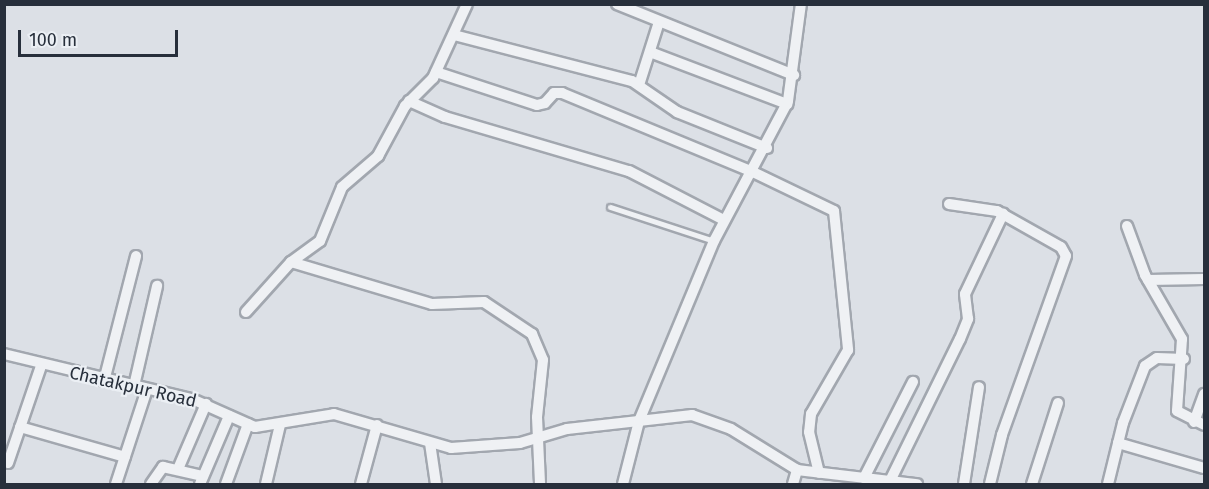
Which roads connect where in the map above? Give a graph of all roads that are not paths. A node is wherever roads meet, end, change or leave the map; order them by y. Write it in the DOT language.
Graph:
graph roads {
  1 [pos="467,4"];
  2 [pos="617,4"];
  3 [pos="801,4"];
  4 [pos="659,22"];
  5 [pos="454,35"];
  6 [pos="650,51"];
  7 [pos="436,72"];
  8 [pos="794,75"];
  9 [pos="639,85"];
  10 [pos="409,101"];
  11 [pos="787,104"];
  12 [pos="766,148"];
  13 [pos="753,172"];
  14 [pos="950,204"];
  15 [pos="610,207"];
  16 [pos="1003,214"];
  17 [pos="724,220"];
  18 [pos="1127,226"];
  19 [pos="714,241"];
  20 [pos="136,256"];
  21 [pos="291,262"];
  22 [pos="1204,279"];
  23 [pos="1148,280"];
  24 [pos="157,286"];
  25 [pos="246,312"];
  26 [pos="4,354"];
  27 [pos="1184,359"];
  28 [pos="40,366"];
  29 [pos="104,381"];
  30 [pos="913,382"];
  31 [pos="134,386"];
  32 [pos="979,387"];
  33 [pos="147,389"];
  34 [pos="1204,394"];
  35 [pos="1058,403"];
  36 [pos="206,404"];
  37 [pos="229,416"];
  38 [pos="639,421"];
  39 [pos="1199,423"];
  40 [pos="248,424"];
  41 [pos="280,425"];
  42 [pos="377,425"];
  43 [pos="20,427"];
  44 [pos="540,437"];
  45 [pos="430,443"];
  46 [pos="1118,443"];
  47 [pos="125,457"];
  48 [pos="8,463"];
  49 [pos="1204,468"];
  50 [pos="178,470"];
  51 [pos="797,470"];
  52 [pos="819,472"];
  53 [pos="864,478"];
  54 [pos="201,480"];
  55 [pos="890,481"];
  56 [pos="116,484"];
  57 [pos="151,484"];
  58 [pos="226,484"];
  59 [pos="266,484"];
  60 [pos="361,484"];
  61 [pos="436,484"];
  62 [pos="540,484"];
  63 [pos="622,484"];
  64 [pos="793,484"];
  65 [pos="910,484"];
  66 [pos="964,484"];
  67 [pos="990,484"];
  68 [pos="1032,484"];
  69 [pos="1108,484"];
  1 -- 5 [label="street"];
  2 -- 4 [label="street"];
  3 -- 8 [label="street"];
  4 -- 6 [label="street"];
  4 -- 8 [label="street"];
  5 -- 7 [label="street"];
  5 -- 9 [label="street"];
  6 -- 9 [label="street"];
  6 -- 11 [label="street"];
  7 -- 10 [label="street"];
  7 -- 13 [label="street"];
  8 -- 11 [label="street"];
  9 -- 12 [label="street"];
  10 -- 17 [label="street"];
  10 -- 21 [label="street"];
  11 -- 12 [label="street"];
  12 -- 13 [label="street"];
  13 -- 17 [label="street"];
  13 -- 52 [label="street"];
  14 -- 16 [label="street"];
  15 -- 19 [label="lane"];
  16 -- 55 [label="street"];
  16 -- 67 [label="street"];
  17 -- 19 [label="street"];
  18 -- 23 [label="street"];
  19 -- 38 [label="street"];
  20 -- 29 [label="street"];
  21 -- 25 [label="street"];
  21 -- 44 [label="street"];
  22 -- 23 [label="street"];
  23 -- 27 [label="street"];
  24 -- 31 [label="street"];
  26 -- 28 [label="street, Chatakpur Road"];
  27 -- 39 [label="street"];
  27 -- 46 [label="street"];
  28 -- 29 [label="street, Chatakpur Road"];
  28 -- 43 [label="street"];
  29 -- 31 [label="street, Chatakpur Road"];
  30 -- 53 [label="street"];
  31 -- 33 [label="street, Chatakpur Road"];
  32 -- 66 [label="street"];
  33 -- 36 [label="street, Chatakpur Road"];
  33 -- 47 [label="street"];
  34 -- 39 [label="street"];
  35 -- 68 [label="street"];
  36 -- 37 [label="street, Chatakpur Road"];
  36 -- 50 [label="street"];
  37 -- 40 [label="street, Chatakpur Road"];
  37 -- 54 [label="street"];
  38 -- 44 [label="street, Chatakpur Road"];
  38 -- 51 [label="street, Chatakpur Road"];
  38 -- 63 [label="street"];
  40 -- 41 [label="street, Chatakpur Road"];
  40 -- 58 [label="street"];
  41 -- 42 [label="street, Chatakpur Road"];
  41 -- 59 [label="street"];
  42 -- 45 [label="street, Chatakpur Road"];
  42 -- 60 [label="street"];
  43 -- 47 [label="street"];
  43 -- 48 [label="street"];
  44 -- 45 [label="street, Chatakpur Road"];
  44 -- 62 [label="street"];
  45 -- 61 [label="street"];
  46 -- 49 [label="street"];
  46 -- 69 [label="street"];
  47 -- 56 [label="street"];
  50 -- 54 [label="street"];
  50 -- 57 [label="street"];
  51 -- 52 [label="street, Chatakpur Road"];
  51 -- 64 [label="street"];
  52 -- 53 [label="street, Chatakpur Road"];
  53 -- 55 [label="street, Chatakpur Road"];
  55 -- 65 [label="street, Chatakpur Road"];
}
